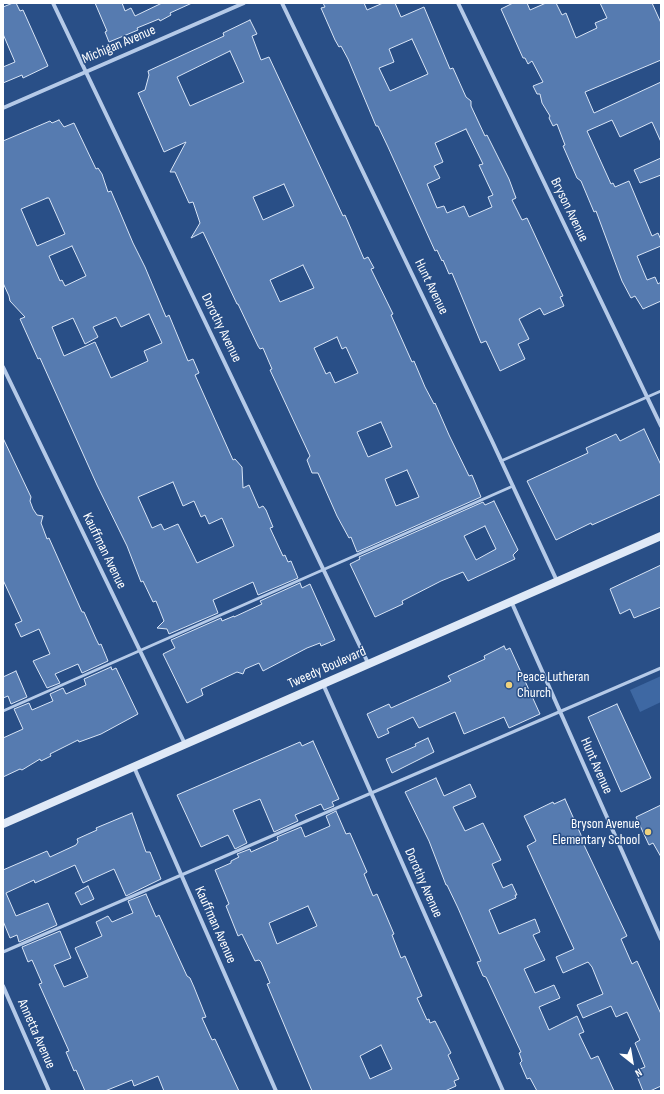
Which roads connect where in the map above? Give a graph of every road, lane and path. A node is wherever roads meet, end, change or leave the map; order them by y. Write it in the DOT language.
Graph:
graph roads {
  1 [pos="53,3"];
  2 [pos="244,3"];
  3 [pos="282,3"];
  4 [pos="458,3"];
  5 [pos="85,72"];
  6 [pos="3,108"];
  7 [pos="3,367"];
  8 [pos="661,391"];
  9 [pos="647,397"];
  10 [pos="661,426"];
  11 [pos="501,461"];
  12 [pos="513,486"];
  13 [pos="661,536"];
  14 [pos="324,568"];
  15 [pos="557,581"];
  16 [pos="511,601"];
  17 [pos="139,650"];
  18 [pos="368,663"];
  19 [pos="661,668"];
  20 [pos="323,684"];
  21 [pos="3,711"];
  22 [pos="560,712"];
  23 [pos="527,727"];
  24 [pos="529,732"];
  25 [pos="184,744"];
  26 [pos="487,745"];
  27 [pos="489,750"];
  28 [pos="134,767"];
  29 [pos="372,794"];
  30 [pos="3,824"];
  31 [pos="182,876"];
  32 [pos="661,939"];
  33 [pos="3,952"];
  34 [pos="3,986"];
  35 [pos="50,1091"];
  36 [pos="276,1091"];
  37 [pos="503,1091"];
  1 -- 5 [label="street, Dorothy Avenue"];
  2 -- 5 [label="street, Michigan Avenue"];
  3 -- 11 [label="street, Hunt Avenue"];
  4 -- 9 [label="street, Bryson Avenue"];
  5 -- 6 [label="street, Michigan Avenue"];
  5 -- 14 [label="street, Dorothy Avenue"];
  7 -- 17 [label="street, Kauffman Avenue"];
  8 -- 9 [label="lane"];
  9 -- 10 [label="street, Bryson Avenue"];
  9 -- 11 [label="lane"];
  11 -- 12 [label="street, Hunt Avenue"];
  12 -- 14 [label="lane"];
  12 -- 15 [label="street, Hunt Avenue"];
  13 -- 15 [label="main road, Tweedy Boulevard"];
  14 -- 17 [label="lane"];
  14 -- 18 [label="street, Dorothy Avenue"];
  15 -- 16 [label="main road, Tweedy Boulevard"];
  16 -- 18 [label="main road, Tweedy Boulevard"];
  16 -- 22 [label="street, Hunt Avenue"];
  17 -- 21 [label="lane"];
  17 -- 25 [label="street, Kauffman Avenue"];
  18 -- 20 [label="main road, Tweedy Boulevard"];
  19 -- 22 [label="lane"];
  20 -- 25 [label="main road, Tweedy Boulevard"];
  20 -- 29 [label="street, Dorothy Avenue"];
  22 -- 23 [label="lane"];
  22 -- 32 [label="street, Hunt Avenue"];
  23 -- 24 [label="lane"];
  23 -- 26 [label="lane"];
  25 -- 28 [label="main road, Tweedy Boulevard"];
  26 -- 27 [label="lane"];
  26 -- 29 [label="lane"];
  28 -- 30 [label="main road, Tweedy Boulevard"];
  28 -- 31 [label="street, Kauffman Avenue"];
  29 -- 31 [label="lane"];
  29 -- 37 [label="street, Dorothy Avenue"];
  31 -- 33 [label="lane"];
  31 -- 36 [label="street, Kauffman Avenue"];
  34 -- 35 [label="street, Annetta Avenue"];
}
